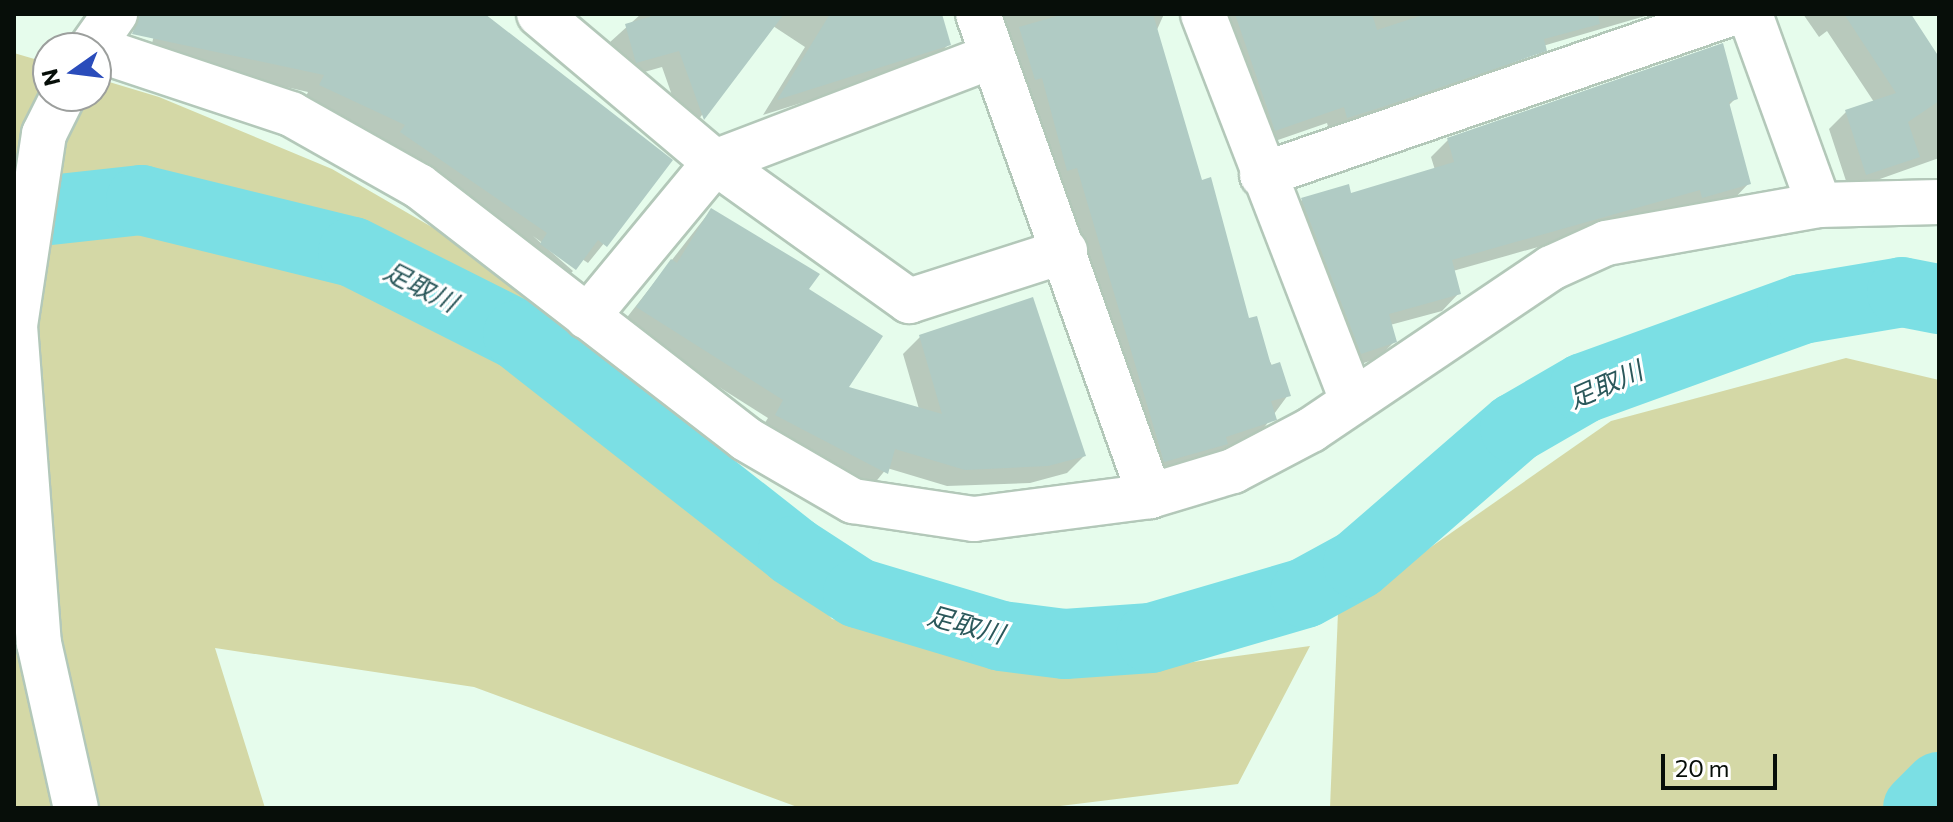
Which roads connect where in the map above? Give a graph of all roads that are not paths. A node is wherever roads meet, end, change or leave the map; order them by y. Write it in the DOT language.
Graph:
graph roads {
  1 [pos="115,14"];
  2 [pos="539,14"];
  3 [pos="978,14"];
  4 [pos="1203,14"];
  5 [pos="1730,14"];
  6 [pos="1750,14"];
  7 [pos="99,32"];
  8 [pos="112,49"];
  9 [pos="992,56"];
  10 [pos="53,115"];
  11 [pos="715,162"];
  12 [pos="1262,175"];
  13 [pos="1939,202"];
  14 [pos="1819,205"];
  15 [pos="1065,251"];
  16 [pos="587,317"];
  17 [pos="1352,401"];
  18 [pos="1150,496"];
  19 [pos="76,808"];
  1 -- 7 [label="street"];
  2 -- 11 [label="street"];
  3 -- 9 [label="street"];
  4 -- 12 [label="street"];
  5 -- 12 [label="street"];
  6 -- 14 [label="street"];
  8 -- 16 [label="street"];
  9 -- 11 [label="street"];
  9 -- 15 [label="street"];
  10 -- 19 [label="street"];
  11 -- 15 [label="street"];
  11 -- 16 [label="street"];
  12 -- 17 [label="street"];
  13 -- 14 [label="street"];
  14 -- 17 [label="street"];
  15 -- 18 [label="street"];
  16 -- 18 [label="street"];
  17 -- 18 [label="street"];
}
